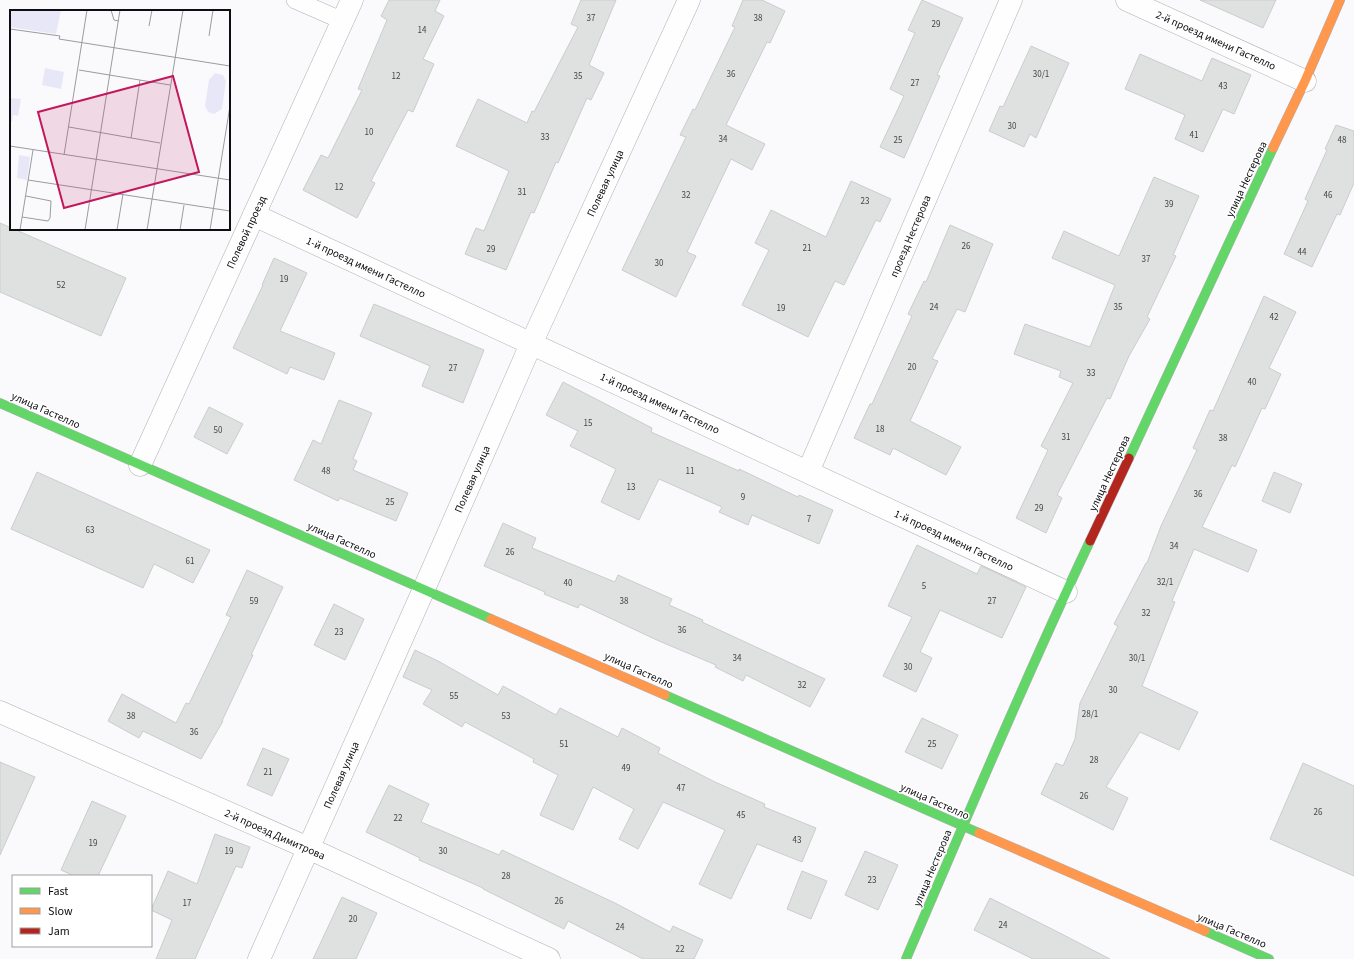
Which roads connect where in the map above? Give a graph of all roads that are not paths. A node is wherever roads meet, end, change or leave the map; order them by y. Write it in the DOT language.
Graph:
graph roads {
  1 [pos="295,0"];
  2 [pos="352,0"];
  3 [pos="690,0"];
  4 [pos="1011,0"];
  5 [pos="1127,0"];
  6 [pos="1340,0"];
  7 [pos="343,21"];
  8 [pos="1305,81"];
  9 [pos="254,215"];
  10 [pos="531,344"];
  11 [pos="0,403"];
  12 [pos="140,465"];
  13 [pos="808,472"];
  14 [pos="424,589"];
  15 [pos="1066,592"];
  16 [pos="0,712"];
  17 [pos="963,826"];
  18 [pos="308,848"];
  19 [pos="259,959"];
  20 [pos="549,959"];
  21 [pos="906,959"];
  22 [pos="1269,959"];
  1 -- 7 [label="lane"];
  2 -- 7 [label="street, Полевой проезд"];
  3 -- 10 [label="street, Полевая улица"];
  4 -- 13 [label="street, проезд Нестерова"];
  5 -- 8 [label="street, 2-й проезд имени Гастелло"];
  6 -- 8 [label="street, улица Нестерова"];
  7 -- 9 [label="street, Полевой проезд"];
  8 -- 15 [label="street, улица Нестерова"];
  9 -- 10 [label="street, 1-й проезд имени Гастелло"];
  9 -- 12 [label="street, Полевой проезд"];
  10 -- 13 [label="street, 1-й проезд имени Гастелло"];
  10 -- 14 [label="street, Полевая улица"];
  11 -- 12 [label="street, улица Гастелло"];
  12 -- 14 [label="street, улица Гастелло"];
  13 -- 15 [label="street, 1-й проезд имени Гастелло"];
  14 -- 17 [label="street, улица Гастелло"];
  14 -- 18 [label="street, Полевая улица"];
  15 -- 17 [label="street, улица Нестерова"];
  16 -- 18 [label="street, 2-й проезд Димитрова"];
  17 -- 21 [label="street, улица Нестерова"];
  17 -- 22 [label="street, улица Гастелло"];
  18 -- 19 [label="street, Полевая улица"];
  18 -- 20 [label="street, 2-й проезд Димитрова"];
}
